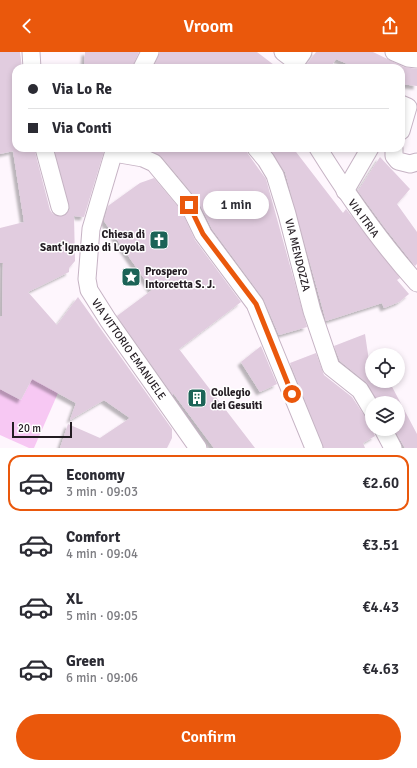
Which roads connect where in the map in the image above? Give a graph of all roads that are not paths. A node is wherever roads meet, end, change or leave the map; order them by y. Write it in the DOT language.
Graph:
graph roads {
  1 [pos="31,52"];
  2 [pos="150,52"];
  3 [pos="394,52"];
  4 [pos="417,59"];
  5 [pos="32,64"];
  6 [pos="144,64"];
  7 [pos="405,106"];
  8 [pos="405,117"];
  9 [pos="45,152"];
  10 [pos="114,152"];
  11 [pos="118,152"];
  12 [pos="262,152"];
  13 [pos="321,152"];
  14 [pos="368,152"];
  15 [pos="394,152"];
  16 [pos="417,162"];
  17 [pos="345,191"];
  18 [pos="60,208"];
  19 [pos="417,283"];
  20 [pos="365,398"];
  21 [pos="387,436"];
  22 [pos="198,448"];
  23 [pos="314,448"];
  24 [pos="393,448"];
  1 -- 5 [label="street"];
  2 -- 6 [label="street"];
  3 -- 4 [label="street"];
  7 -- 8 [label="street"];
  9 -- 18 [label="street"];
  10 -- 22 [label="street, VIA VITTORIO EMANUELE"];
  11 -- 23 [label="street"];
  12 -- 20 [label="street, VIA MENDOZZA"];
  13 -- 17 [label="street, VIA ITRIA"];
  14 -- 17 [label="street"];
  15 -- 16 [label="street"];
  17 -- 19 [label="street, VIA ITRIA"];
  21 -- 24 [label="street"];
}
